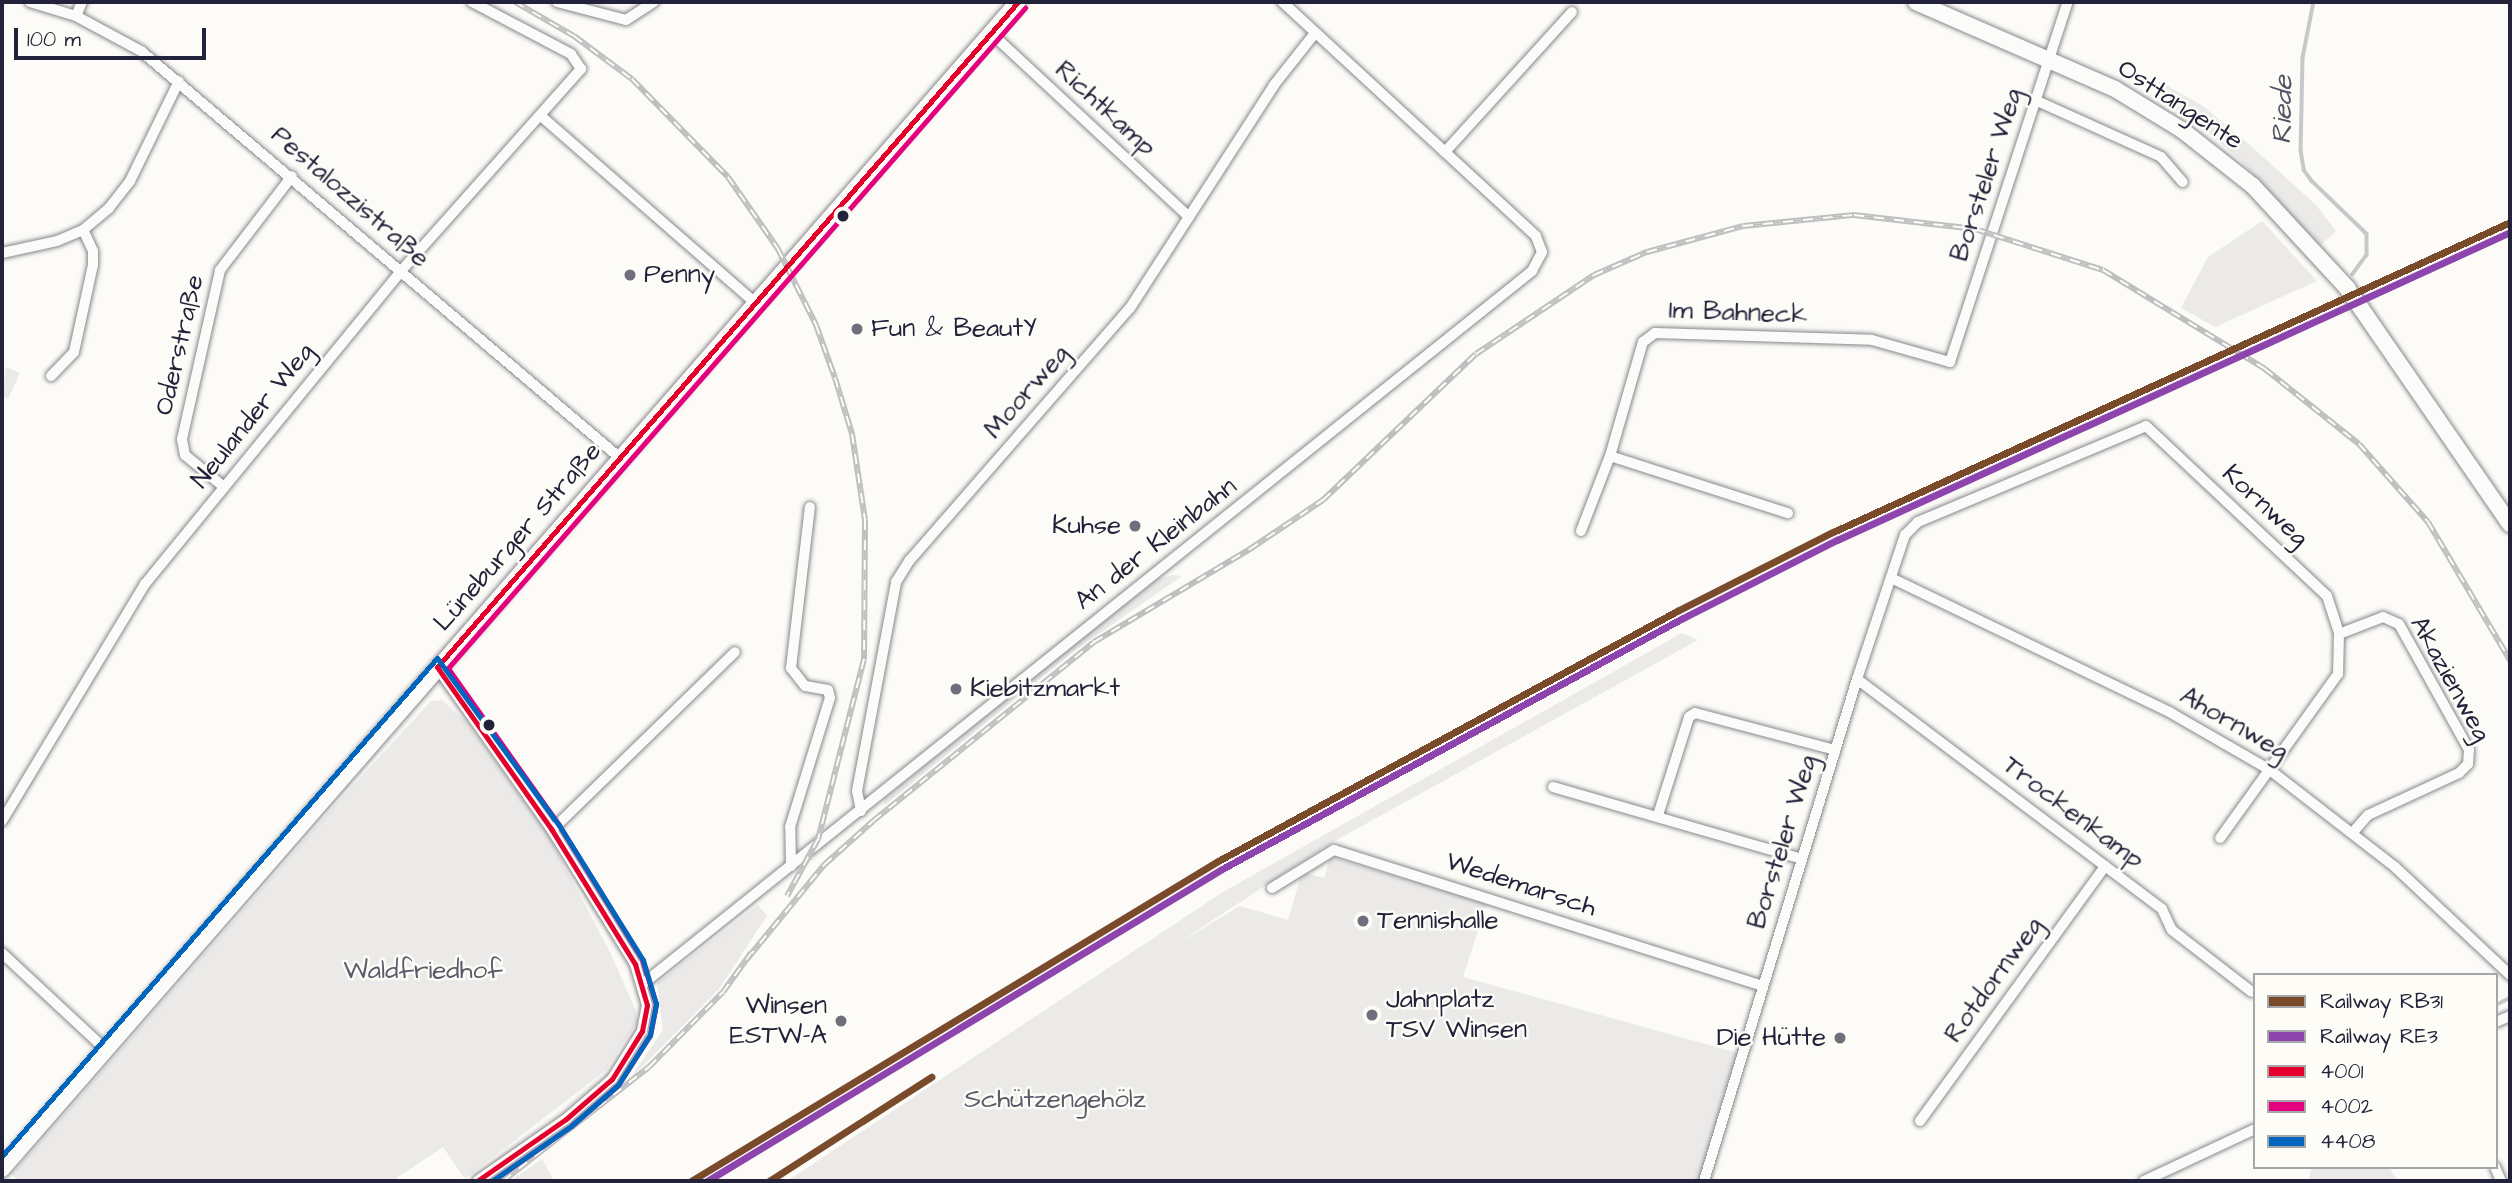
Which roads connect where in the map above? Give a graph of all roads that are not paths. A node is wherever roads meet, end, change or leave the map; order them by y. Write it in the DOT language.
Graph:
graph roads {
  1 [pos="30,2"];
  2 [pos="82,2"];
  3 [pos="472,2"];
  4 [pos="557,2"];
  5 [pos="654,2"];
  6 [pos="1018,2"];
  7 [pos="1282,2"];
  8 [pos="1916,2"];
  9 [pos="2068,2"];
  10 [pos="1572,12"];
  11 [pos="76,16"];
  12 [pos="990,33"];
  13 [pos="1315,33"];
  14 [pos="2052,57"];
  15 [pos="178,80"];
  16 [pos="2035,100"];
  17 [pos="541,116"];
  18 [pos="1445,152"];
  19 [pos="292,176"];
  20 [pos="2183,183"];
  21 [pos="1189,217"];
  22 [pos="83,230"];
  23 [pos="2,253"];
  24 [pos="401,271"];
  25 [pos="755,303"];
  26 [pos="1950,362"];
  27 [pos="51,376"];
  28 [pos="1610,456"];
  29 [pos="620,458"];
  30 [pos="224,487"];
  31 [pos="810,507"];
  32 [pos="1788,513"];
  33 [pos="1918,522"];
  34 [pos="2510,524"];
  35 [pos="1581,531"];
  36 [pos="1891,578"];
  37 [pos="2339,634"];
  38 [pos="735,652"];
  39 [pos="437,667"];
  40 [pos="1857,679"];
  41 [pos="1835,750"];
  42 [pos="2270,770"];
  43 [pos="1553,787"];
  44 [pos="861,811"];
  45 [pos="1658,815"];
  46 [pos="2,821"];
  47 [pos="552,831"];
  48 [pos="2353,832"];
  49 [pos="2220,838"];
  50 [pos="1802,859"];
  51 [pos="791,866"];
  52 [pos="2105,866"];
  53 [pos="1272,888"];
  54 [pos="2,953"];
  55 [pos="2510,975"];
  56 [pos="643,983"];
  57 [pos="1763,986"];
  58 [pos="2252,992"];
  59 [pos="104,1048"];
  60 [pos="1920,1121"];
  61 [pos="2253,1130"];
  62 [pos="2,1169"];
  63 [pos="477,1181"];
  64 [pos="1704,1181"];
  65 [pos="2144,1181"];
  1 -- 11 [label="street, Pestalozzistraße"];
  2 -- 11 [label="street"];
  3 -- 17 [label="street, Neulander Weg"];
  4 -- 5 [label="street"];
  6 -- 12 [label="main road, Lüneburger Straße"];
  7 -- 13 [label="street"];
  8 -- 14 [label="main road, Osttangente"];
  9 -- 14 [label="street, Borsteler Weg"];
  10 -- 18 [label="street"];
  11 -- 15 [label="street, Pestalozzistraße"];
  12 -- 21 [label="street, Richtkamp"];
  12 -- 25 [label="main road, Lüneburger Straße"];
  13 -- 18 [label="street"];
  13 -- 21 [label="street, Moorweg"];
  14 -- 16 [label="street, Borsteler Weg"];
  14 -- 34 [label="main road, Osttangente"];
  15 -- 19 [label="street, Pestalozzistraße"];
  15 -- 22 [label="street"];
  16 -- 20 [label="street"];
  16 -- 26 [label="street, Borsteler Weg"];
  17 -- 24 [label="street, Neulander Weg"];
  17 -- 25 [label="street"];
  18 -- 44 [label="street, An der Kleinbahn"];
  19 -- 24 [label="street, Pestalozzistraße"];
  19 -- 30 [label="street, Oderstraße"];
  21 -- 44 [label="street, Moorweg"];
  22 -- 23 [label="street"];
  22 -- 27 [label="street"];
  24 -- 29 [label="street, Pestalozzistraße"];
  24 -- 30 [label="street, Neulander Weg"];
  25 -- 29 [label="main road, Lüneburger Straße"];
  26 -- 28 [label="street, Im Bahneck"];
  28 -- 32 [label="street"];
  28 -- 35 [label="street, Im Bahneck"];
  29 -- 39 [label="main road, Lüneburger Straße"];
  30 -- 46 [label="street, Neulander Weg"];
  31 -- 51 [label="street"];
  33 -- 36 [label="street, Borsteler Weg"];
  33 -- 37 [label="street, Kornweg"];
  36 -- 40 [label="street, Borsteler Weg"];
  36 -- 42 [label="street, Ahornweg"];
  37 -- 42 [label="street, Kornweg"];
  37 -- 48 [label="street, Akazienweg"];
  38 -- 47 [label="street"];
  39 -- 47 [label="street"];
  39 -- 59 [label="main road, Lüneburger Straße"];
  40 -- 41 [label="street, Borsteler Weg"];
  40 -- 52 [label="street, Trockenkamp"];
  41 -- 45 [label="street"];
  41 -- 50 [label="street, Borsteler Weg"];
  42 -- 48 [label="street, Ahornweg"];
  42 -- 49 [label="street, Kornweg"];
  43 -- 45 [label="street"];
  44 -- 51 [label="street, An der Kleinbahn"];
  45 -- 50 [label="street"];
  47 -- 56 [label="street"];
  48 -- 55 [label="street, Ahornweg"];
  50 -- 57 [label="street, Borsteler Weg"];
  51 -- 56 [label="street, An der Kleinbahn"];
  52 -- 58 [label="street, Trockenkamp"];
  52 -- 60 [label="street, Rotdornweg"];
  53 -- 57 [label="street, Wedemarsch"];
  54 -- 59 [label="street"];
  56 -- 63 [label="street"];
  57 -- 64 [label="street, Borsteler Weg"];
  59 -- 62 [label="main road, Lüneburger Straße"];
  61 -- 65 [label="street"];
}
